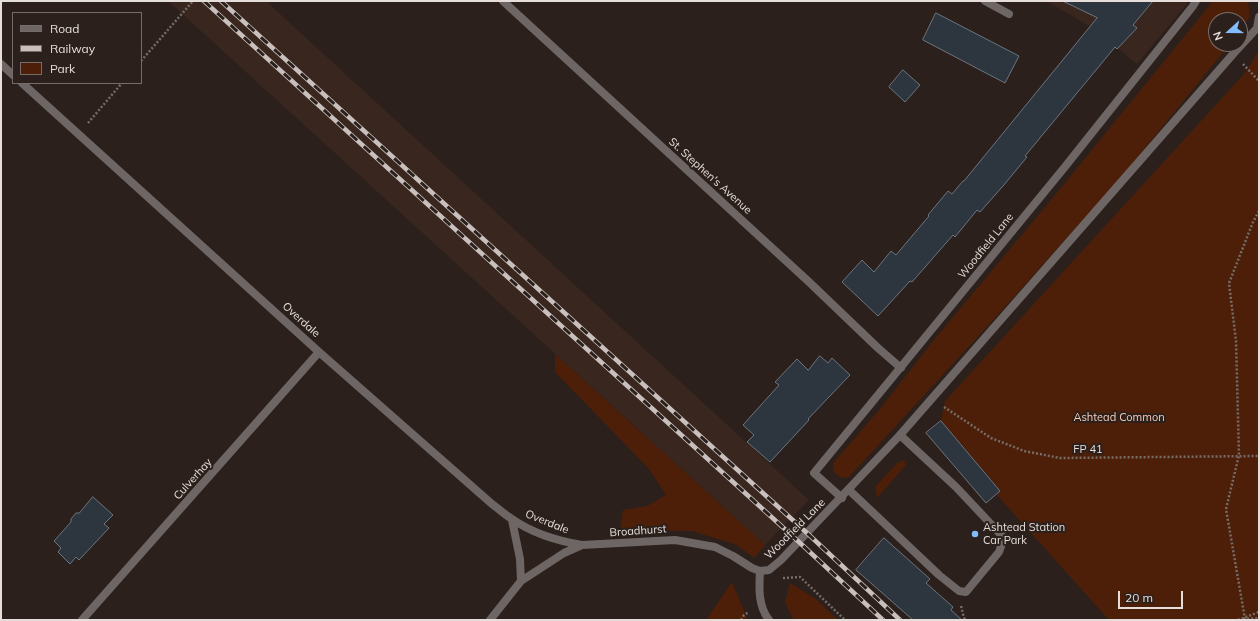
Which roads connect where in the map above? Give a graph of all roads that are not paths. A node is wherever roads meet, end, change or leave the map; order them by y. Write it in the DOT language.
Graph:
graph roads {
  1 [pos="503,1"];
  2 [pos="985,1"];
  3 [pos="1196,1"];
  4 [pos="1009,14"];
  5 [pos="1259,17"];
  6 [pos="1258,27"];
  7 [pos="1,64"];
  8 [pos="12,73"];
  9 [pos="23,84"];
  10 [pos="320,352"];
  11 [pos="901,368"];
  12 [pos="900,435"];
  13 [pos="849,490"];
  14 [pos="842,498"];
  15 [pos="512,520"];
  16 [pos="582,545"];
  17 [pos="760,571"];
  18 [pos="520,580"];
  19 [pos="82,620"];
  20 [pos="490,620"];
  21 [pos="769,620"];
  1 -- 11 [label="street, St. Stephen's Avenue"];
  2 -- 4 [label="street"];
  3 -- 11 [label="street, Woodfield Lane"];
  5 -- 6 [label="street, Woodfield Lane"];
  6 -- 12 [label="street, Woodfield Lane"];
  7 -- 8 [label="street"];
  9 -- 10 [label="street, Overdale"];
  10 -- 15 [label="street, Overdale"];
  10 -- 19 [label="street, Culverhay"];
  11 -- 14 [label="street, Woodfield Lane"];
  12 -- 13 [label="street, Woodfield Lane"];
  12 -- 13 [label="street"];
  13 -- 14 [label="street, Woodfield Lane"];
  14 -- 17 [label="street, Woodfield Lane"];
  15 -- 16 [label="street, Overdale"];
  15 -- 18 [label="street"];
  16 -- 17 [label="street, Broadhurst"];
  16 -- 18 [label="street, Broadhurst"];
  17 -- 21 [label="street"];
  18 -- 20 [label="street, Broadhurst"];
}
